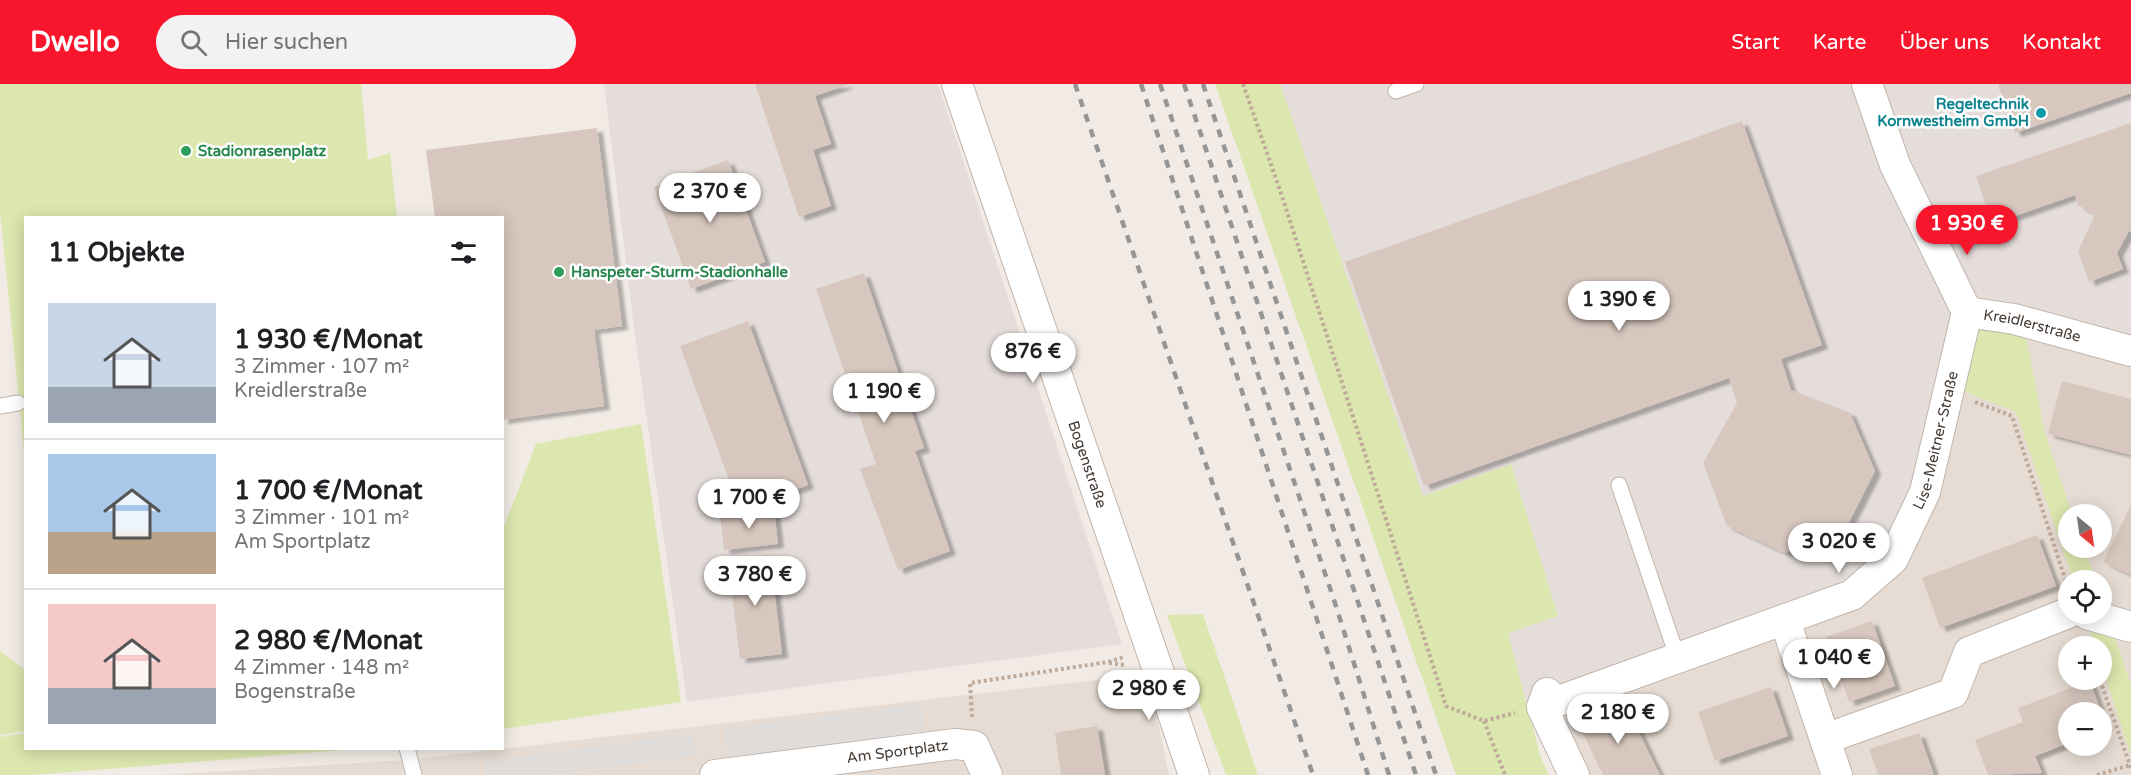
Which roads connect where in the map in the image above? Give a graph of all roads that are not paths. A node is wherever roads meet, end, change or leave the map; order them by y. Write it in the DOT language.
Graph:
graph roads {
  1 [pos="957,84"];
  2 [pos="1416,84"];
  3 [pos="1867,84"];
  4 [pos="1396,91"];
  5 [pos="1967,312"];
  6 [pos="2131,351"];
  7 [pos="18,404"];
  8 [pos="0,406"];
  9 [pos="1619,485"];
  10 [pos="2058,617"];
  11 [pos="1785,621"];
  12 [pos="2112,621"];
  13 [pos="2131,627"];
  14 [pos="1678,659"];
  15 [pos="1825,739"];
  16 [pos="408,750"];
  17 [pos="414,775"];
  18 [pos="717,775"];
  19 [pos="987,775"];
  20 [pos="1194,775"];
  21 [pos="1574,775"];
  22 [pos="1837,775"];
  1 -- 20 [label="street, Bogenstraße"];
  2 -- 4 [label="lane"];
  3 -- 5 [label="street, Kreidlerstraße"];
  5 -- 6 [label="street, Kreidlerstraße"];
  5 -- 11 [label="street, Lise-Meitner-Straße"];
  7 -- 8 [label="lane"];
  9 -- 14 [label="lane"];
  10 -- 15 [label="street"];
  11 -- 14 [label="street, Lise-Meitner-Straße"];
  11 -- 15 [label="street"];
  12 -- 13 [label="street"];
  14 -- 21 [label="street, Lise-Meitner-Straße"];
  15 -- 22 [label="street"];
  16 -- 17 [label="lane"];
  18 -- 19 [label="street, Am Sportplatz"];
}
